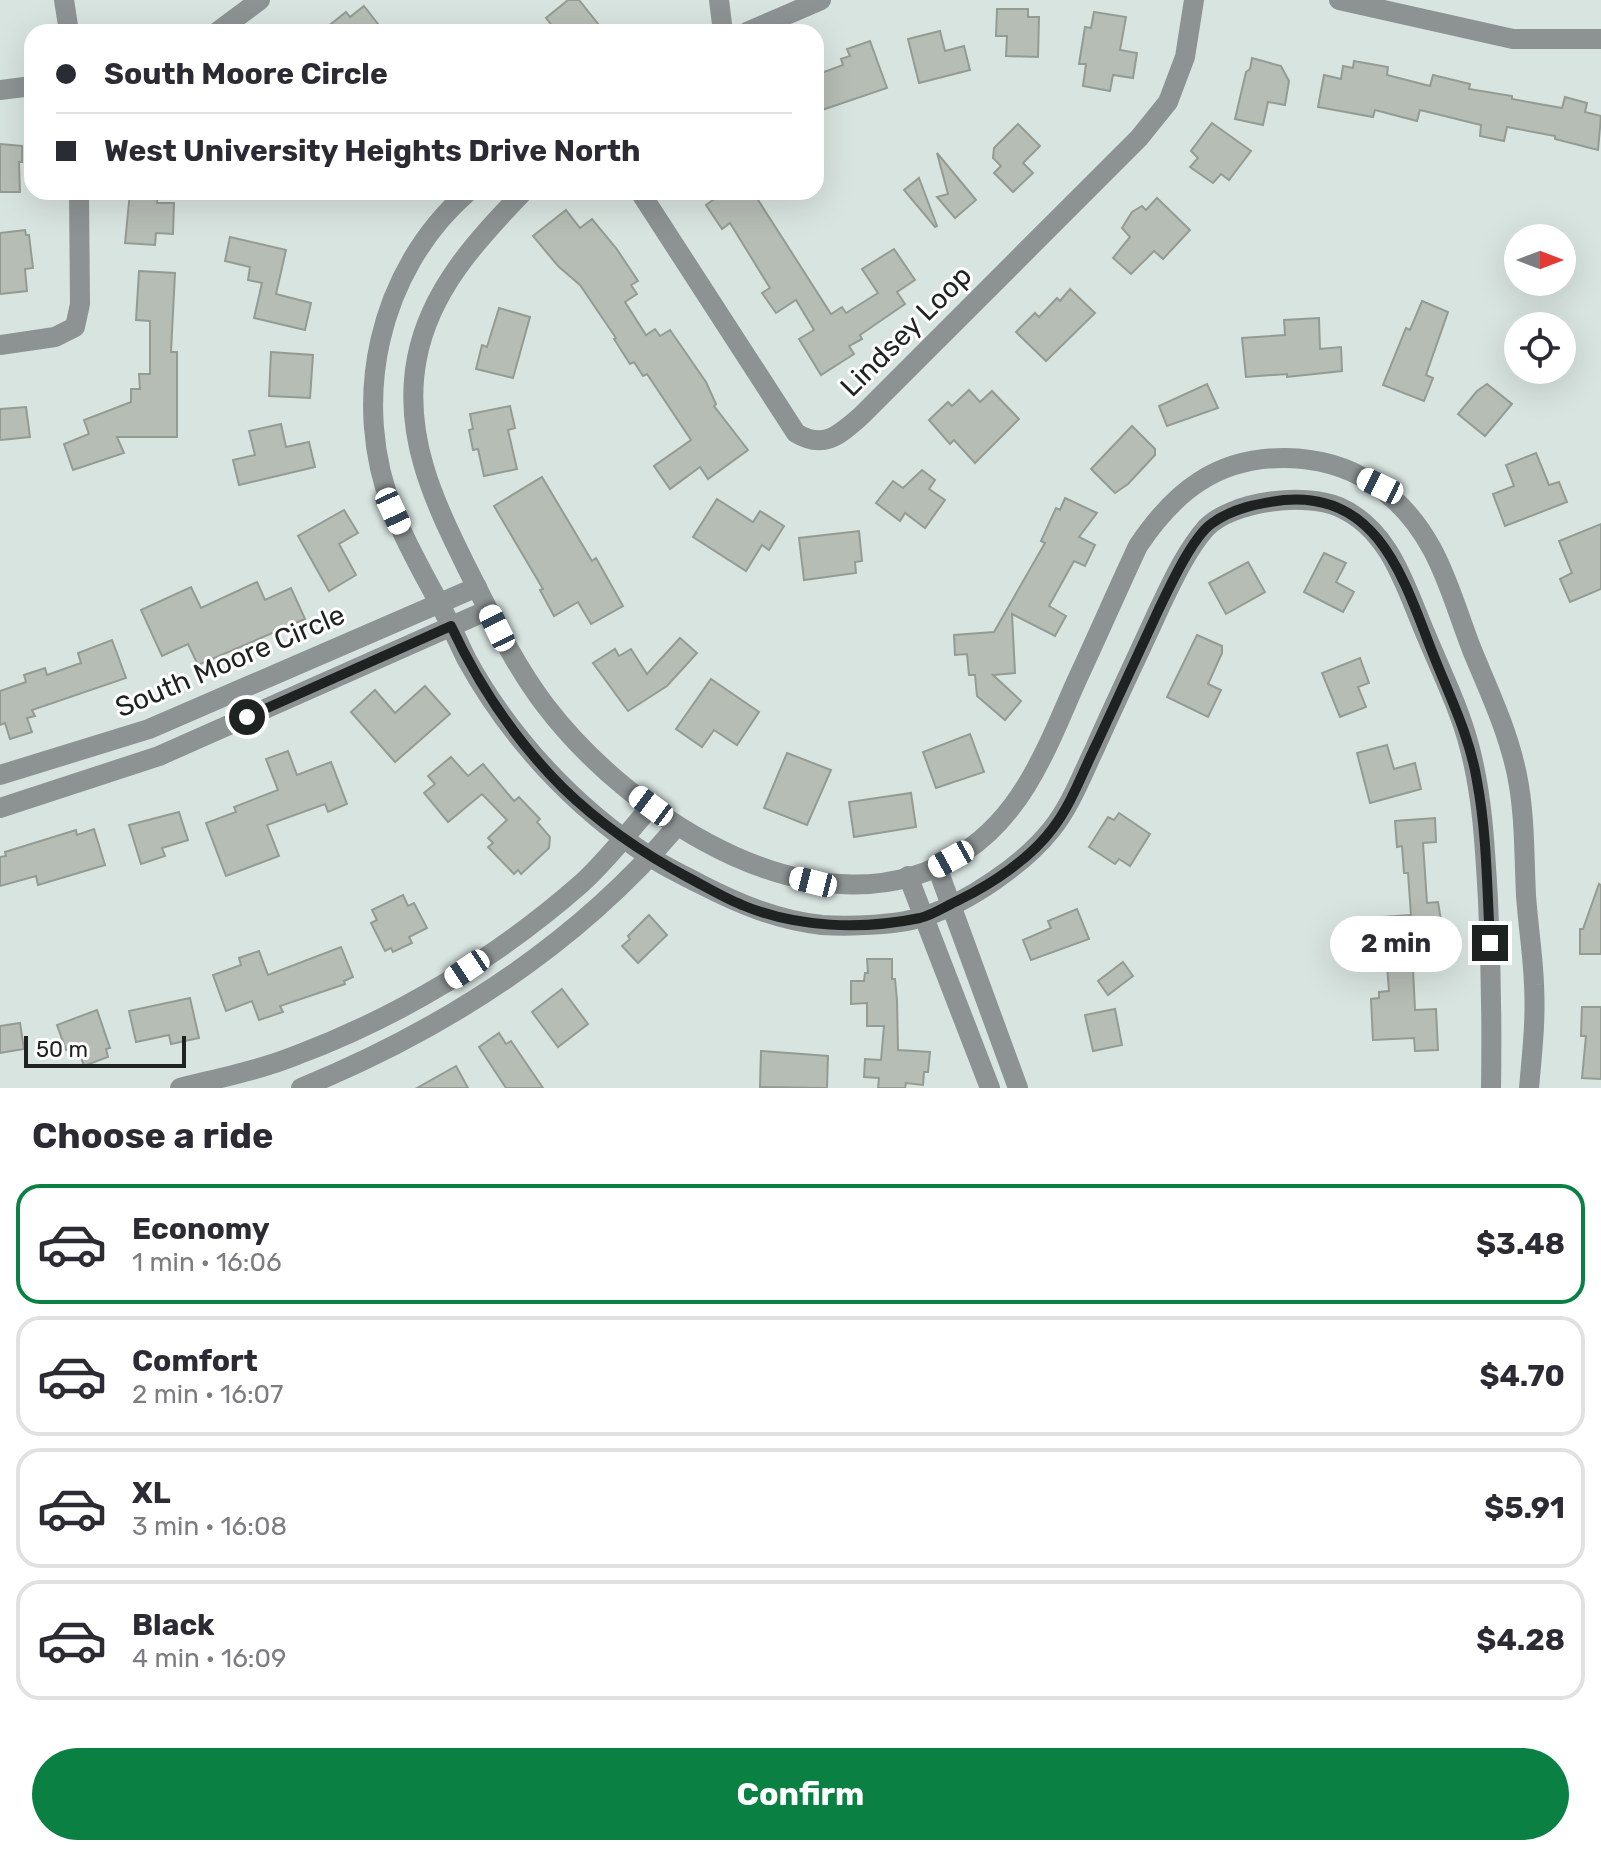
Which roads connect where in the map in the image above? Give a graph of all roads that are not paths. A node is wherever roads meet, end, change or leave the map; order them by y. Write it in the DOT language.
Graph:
graph roads {
  1 [pos="64,0"];
  2 [pos="260,0"];
  3 [pos="719,0"];
  4 [pos="821,0"];
  5 [pos="1194,0"];
  6 [pos="1339,0"];
  7 [pos="68,24"];
  8 [pos="228,24"];
  9 [pos="722,24"];
  10 [pos="766,24"];
  11 [pos="1601,39"];
  12 [pos="24,87"];
  13 [pos="0,90"];
  14 [pos="79,200"];
  15 [pos="461,200"];
  16 [pos="516,200"];
  17 [pos="645,200"];
  18 [pos="0,345"];
  19 [pos="1415,524"];
  20 [pos="1386,545"];
  21 [pos="477,587"];
  22 [pos="439,604"];
  23 [pos="488,610"];
  24 [pos="451,626"];
  25 [pos="0,775"];
  26 [pos="651,806"];
  27 [pos="0,808"];
  28 [pos="677,826"];
  29 [pos="624,837"];
  30 [pos="651,858"];
  31 [pos="937,867"];
  32 [pos="908,876"];
  33 [pos="951,904"];
  34 [pos="924,917"];
  35 [pos="180,1088"];
  36 [pos="301,1088"];
  37 [pos="990,1088"];
  38 [pos="1018,1088"];
  39 [pos="1491,1088"];
  40 [pos="1529,1088"];
  1 -- 7 [label="street"];
  2 -- 8 [label="street"];
  3 -- 9 [label="street"];
  4 -- 10 [label="street"];
  5 -- 17 [label="street, Lindsey Loop"];
  6 -- 11 [label="street"];
  12 -- 13 [label="street"];
  14 -- 18 [label="street"];
  15 -- 22 [label="street"];
  16 -- 21 [label="street"];
  19 -- 20 [label="street"];
  19 -- 31 [label="street"];
  19 -- 40 [label="street"];
  20 -- 33 [label="street"];
  20 -- 39 [label="street"];
  21 -- 22 [label="street, South Moore Circle"];
  21 -- 23 [label="street"];
  22 -- 24 [label="street"];
  22 -- 25 [label="street, South Moore Circle"];
  23 -- 24 [label="street, South Moore Circle"];
  23 -- 26 [label="street"];
  24 -- 27 [label="street, South Moore Circle"];
  24 -- 29 [label="street"];
  26 -- 28 [label="street"];
  26 -- 29 [label="street"];
  28 -- 30 [label="street"];
  28 -- 32 [label="street"];
  29 -- 30 [label="street"];
  29 -- 35 [label="street"];
  30 -- 34 [label="street"];
  30 -- 36 [label="street"];
  31 -- 32 [label="street"];
  31 -- 33 [label="street"];
  32 -- 34 [label="street"];
  33 -- 34 [label="street"];
  33 -- 38 [label="street"];
  34 -- 37 [label="street"];
}
